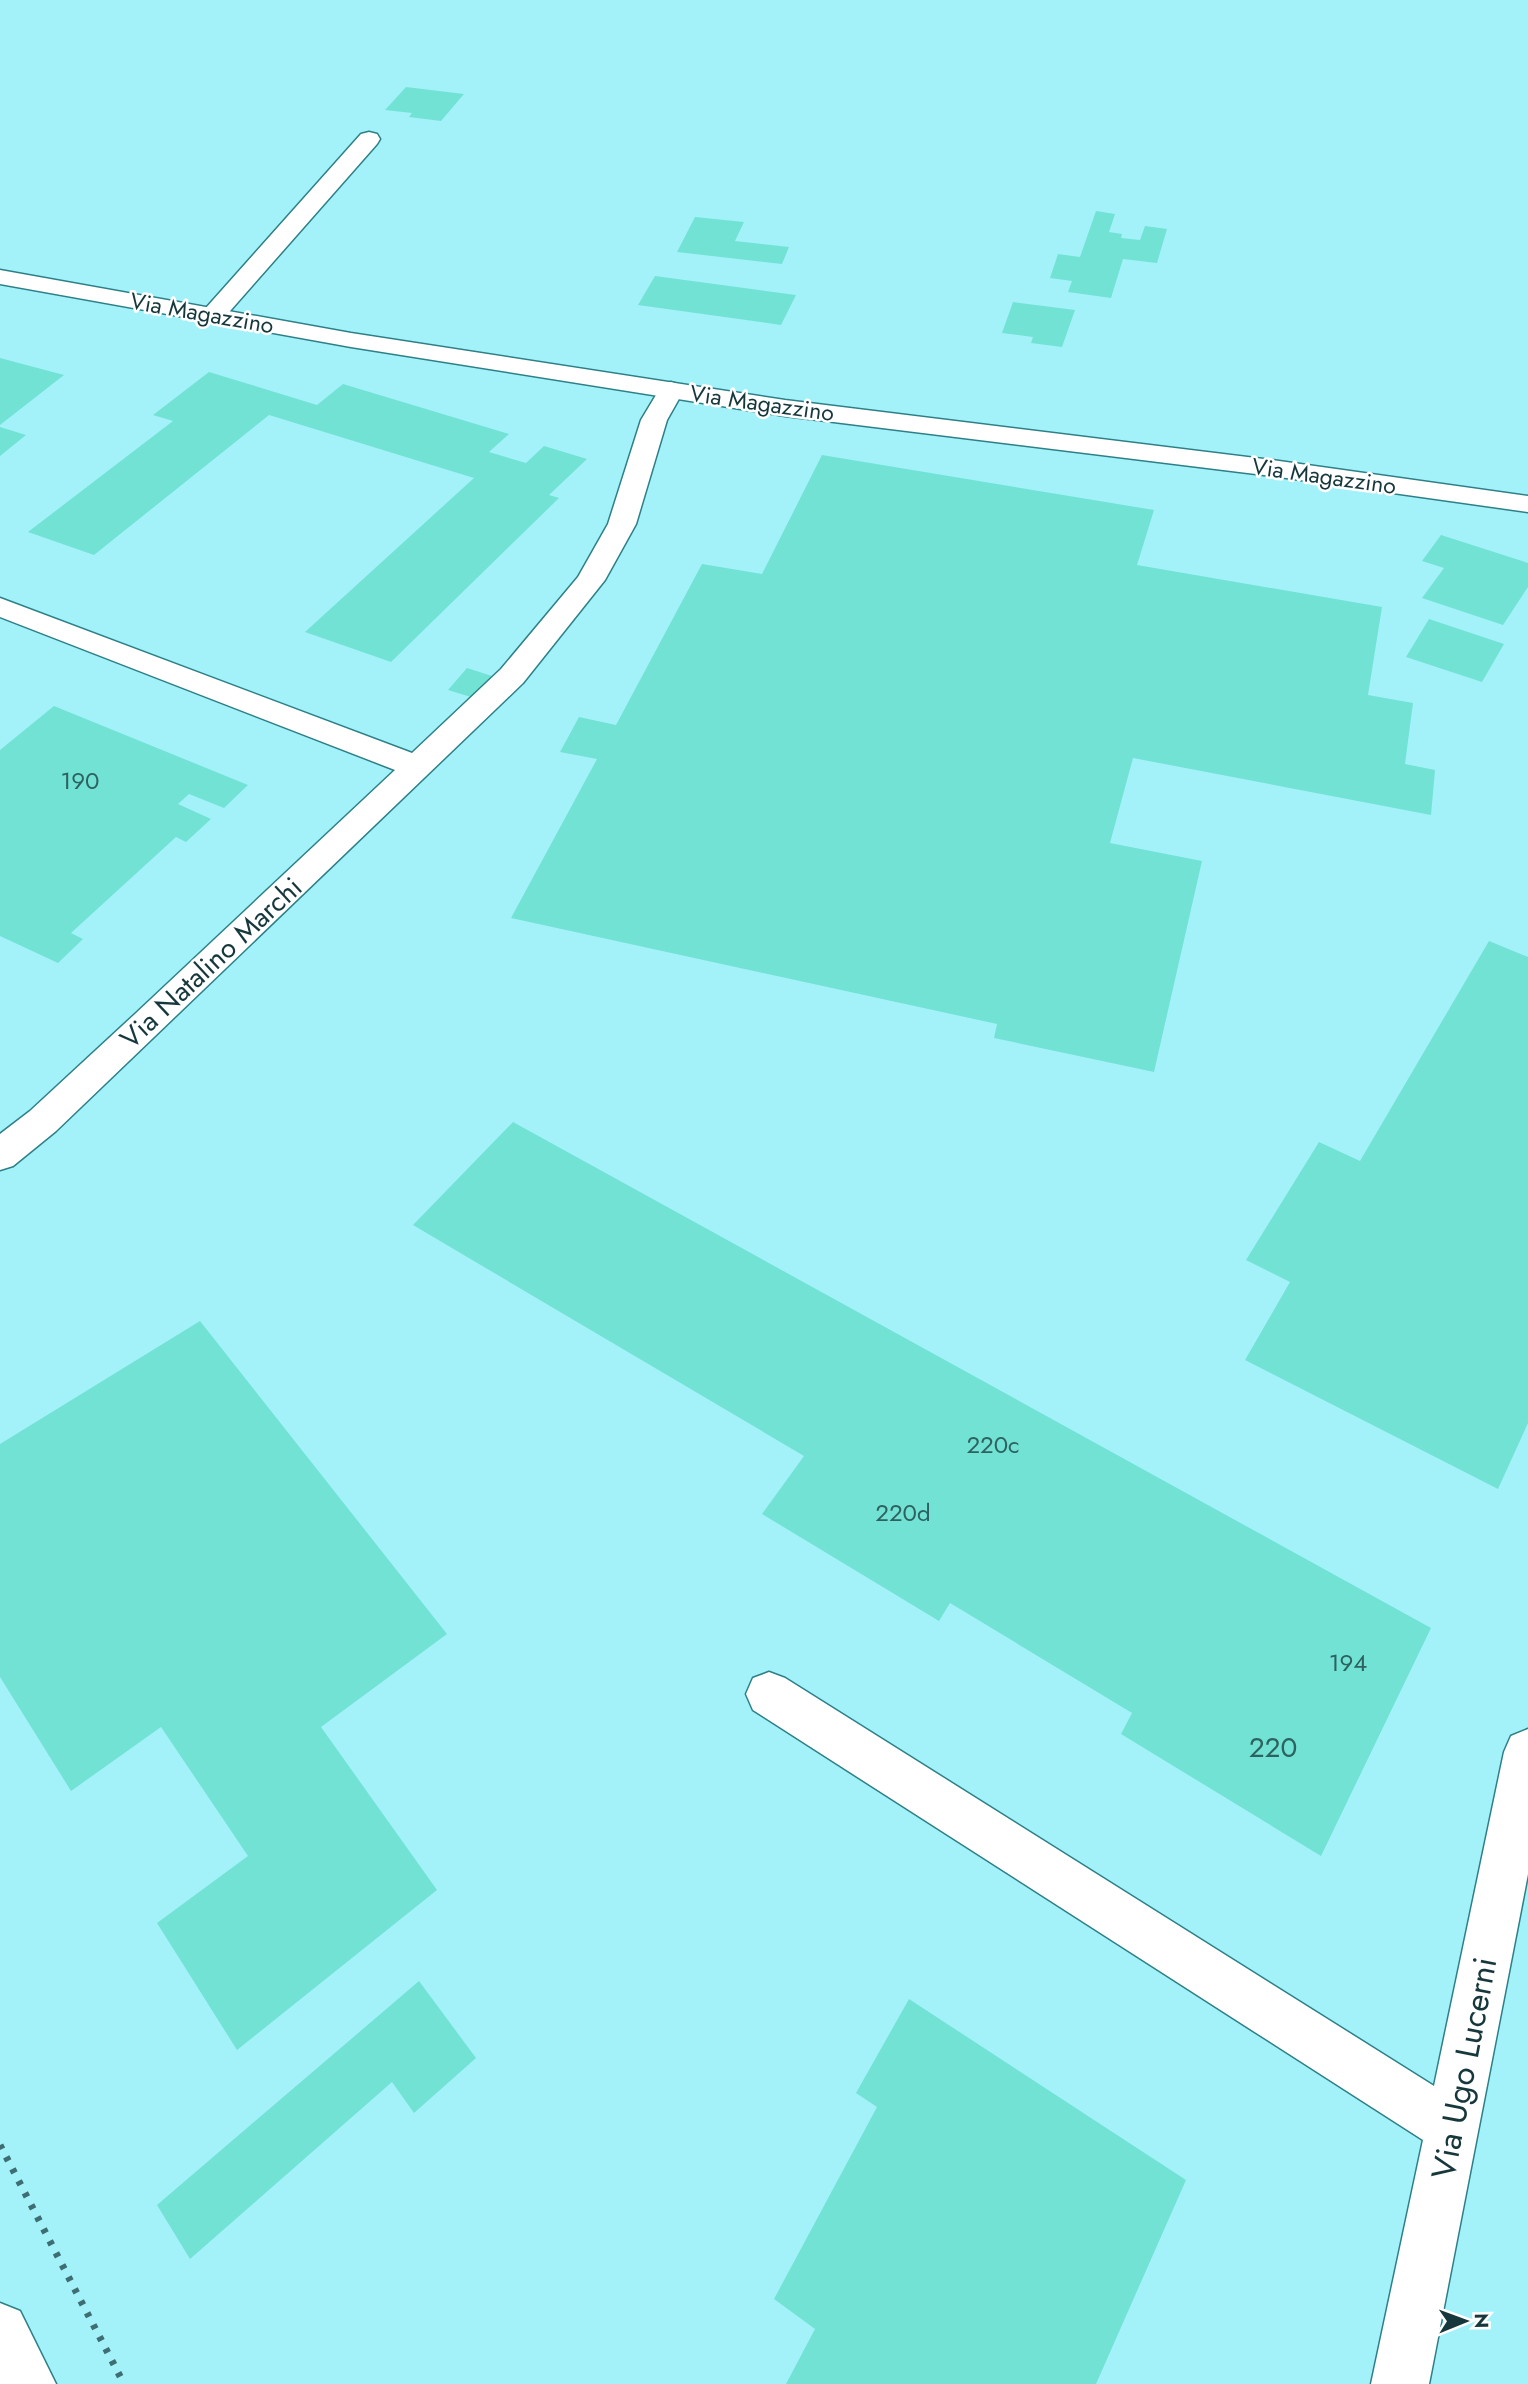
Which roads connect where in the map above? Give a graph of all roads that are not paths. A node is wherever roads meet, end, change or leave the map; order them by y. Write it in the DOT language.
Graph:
graph roads {
  1 [pos="369,139"];
  2 [pos="0,278"];
  3 [pos="214,314"];
  4 [pos="671,390"];
  5 [pos="1528,504"];
  6 [pos="0,607"];
  7 [pos="418,767"];
  8 [pos="0,1154"];
  9 [pos="769,1694"];
  10 [pos="1528,1752"];
  11 [pos="1452,2129"];
  12 [pos="0,2332"];
  13 [pos="27,2384"];
  14 [pos="1400,2384"];
  1 -- 3 [label="street"];
  2 -- 3 [label="street, Via Magazzino"];
  3 -- 4 [label="street, Via Magazzino"];
  4 -- 5 [label="street, Via Magazzino"];
  4 -- 7 [label="street, Via Natalino Marchi"];
  6 -- 7 [label="street"];
  7 -- 8 [label="street, Via Natalino Marchi"];
  9 -- 11 [label="street"];
  10 -- 11 [label="street, Via Ugo Lucerni"];
  11 -- 14 [label="street, Via Ugo Lucerni"];
  12 -- 13 [label="street"];
}
